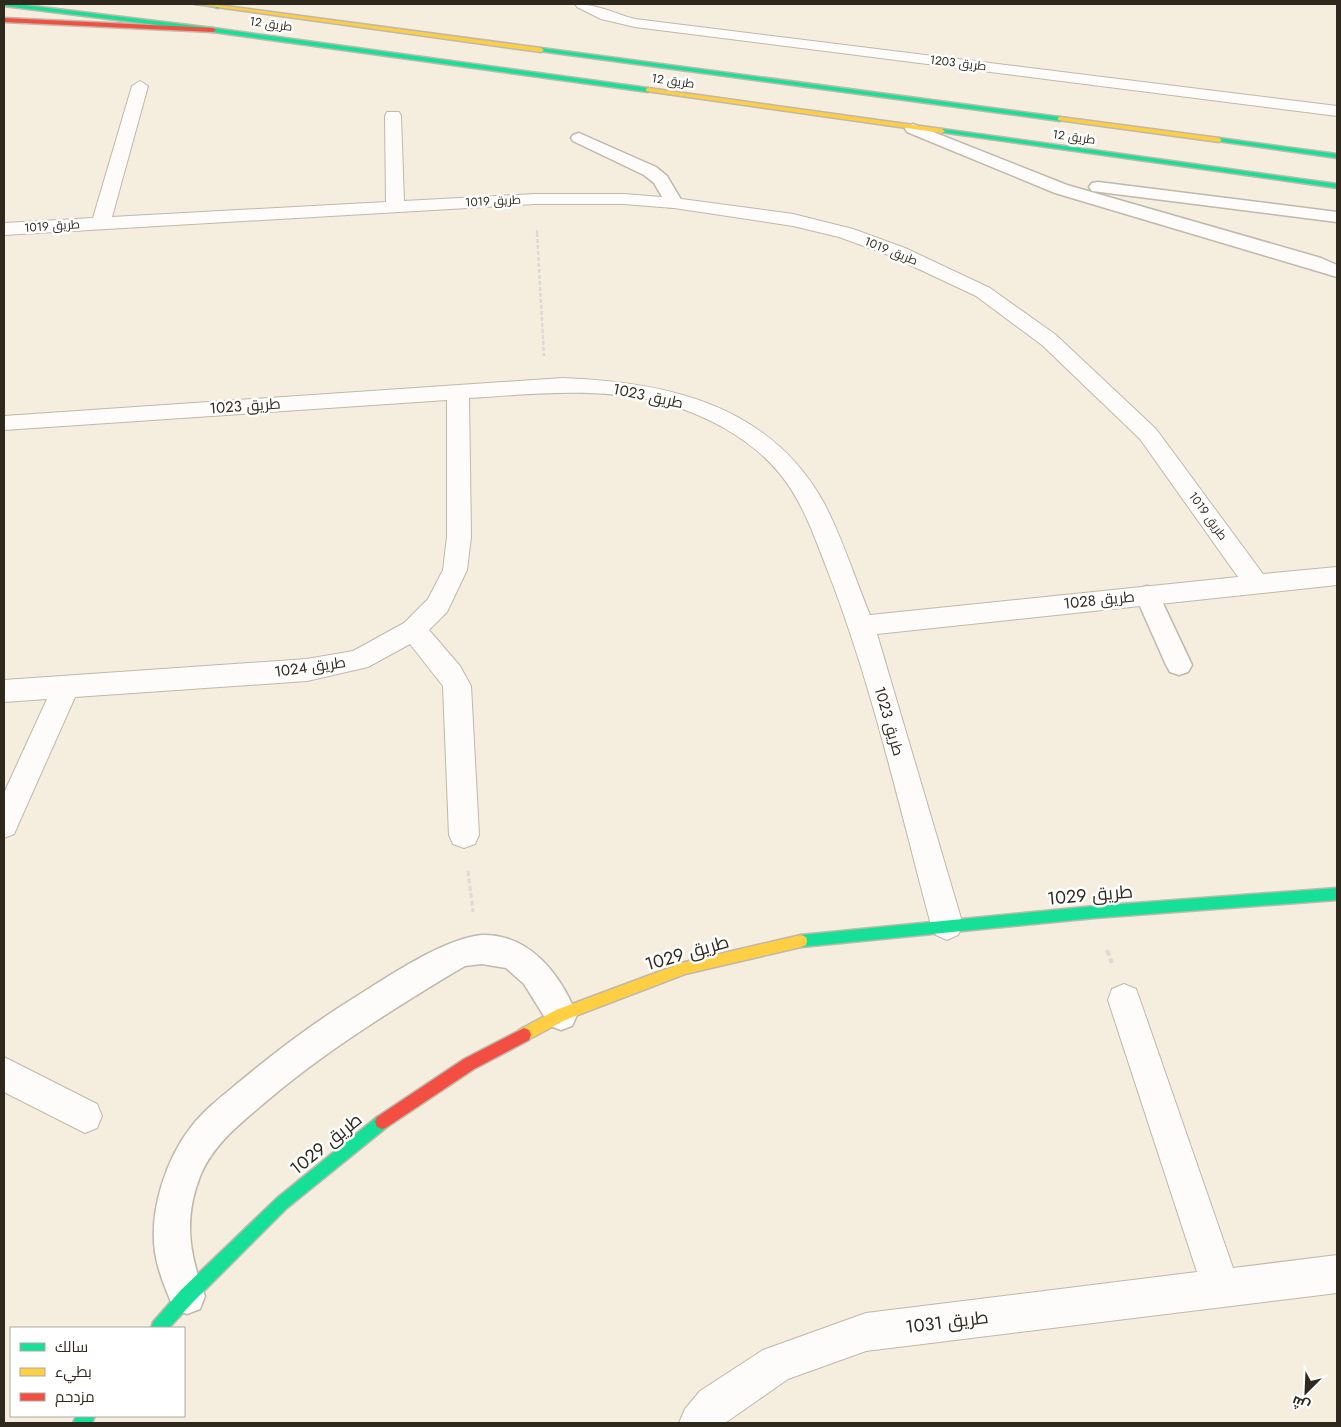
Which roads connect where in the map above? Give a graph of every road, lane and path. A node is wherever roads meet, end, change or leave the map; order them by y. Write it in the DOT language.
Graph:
graph roads {
  1 [pos="4,4"];
  2 [pos="198,4"];
  3 [pos="582,4"];
  4 [pos="213,5"];
  5 [pos="4,20"];
  6 [pos="213,30"];
  7 [pos="140,86"];
  8 [pos="1337,111"];
  9 [pos="393,116"];
  10 [pos="913,128"];
  11 [pos="579,138"];
  12 [pos="1337,156"];
  13 [pos="1028,178"];
  14 [pos="1337,186"];
  15 [pos="535,199"];
  16 [pos="674,203"];
  17 [pos="395,206"];
  18 [pos="1337,217"];
  19 [pos="101,223"];
  20 [pos="4,229"];
  21 [pos="1337,271"];
  22 [pos="546,386"];
  23 [pos="458,392"];
  24 [pos="4,423"];
  25 [pos="1337,576"];
  26 [pos="1256,583"];
  27 [pos="1147,595"];
  28 [pos="862,626"];
  29 [pos="413,630"];
  30 [pos="1179,664"];
  31 [pos="67,685"];
  32 [pos="4,691"];
  33 [pos="4,825"];
  34 [pos="464,836"];
  35 [pos="1337,894"];
  36 [pos="1094,912"];
  37 [pos="948,925"];
  38 [pos="478,950"];
  39 [pos="1124,1000"];
  40 [pos="561,1015"];
  41 [pos="4,1074"];
  42 [pos="85,1116"];
  43 [pos="1337,1274"];
  44 [pos="1221,1288"];
  45 [pos="187,1296"];
  46 [pos="160,1327"];
  47 [pos="699,1423"];
  1 -- 6 [label="main road, طريق 12"];
  2 -- 4 [label="main road, طريق 12"];
  3 -- 8 [label="street, طريق 1203"];
  4 -- 12 [label="main road, طريق 12"];
  5 -- 6 [label="main road"];
  6 -- 10 [label="main road, طريق 12"];
  7 -- 19 [label="street, طريق 1019"];
  9 -- 17 [label="street"];
  10 -- 13 [label="lane"];
  10 -- 14 [label="main road, طريق 12"];
  11 -- 16 [label="lane"];
  13 -- 18 [label="lane"];
  13 -- 21 [label="lane"];
  15 -- 16 [label="street, طريق 1019"];
  15 -- 17 [label="street, طريق 1019"];
  15 -- 22 [label="path"];
  16 -- 26 [label="street, طريق 1019"];
  17 -- 19 [label="street, طريق 1019"];
  19 -- 20 [label="street, طريق 1019"];
  22 -- 23 [label="street, طريق 1023"];
  22 -- 28 [label="street, طريق 1023"];
  23 -- 24 [label="street, طريق 1023"];
  23 -- 29 [label="street, طريق 1024"];
  25 -- 26 [label="street, طريق 1028"];
  26 -- 27 [label="street, طريق 1028"];
  27 -- 28 [label="street, طريق 1028"];
  27 -- 30 [label="lane"];
  28 -- 37 [label="street, طريق 1023"];
  29 -- 31 [label="street, طريق 1024"];
  29 -- 34 [label="street"];
  31 -- 32 [label="street, طريق 1024"];
  31 -- 33 [label="street"];
  34 -- 38 [label="path"];
  35 -- 36 [label="main road, طريق 1029"];
  36 -- 37 [label="main road, طريق 1029"];
  36 -- 39 [label="path"];
  37 -- 40 [label="main road, طريق 1029"];
  38 -- 40 [label="lane"];
  38 -- 45 [label="lane"];
  39 -- 44 [label="street"];
  40 -- 45 [label="main road, طريق 1029"];
  41 -- 42 [label="street"];
  43 -- 44 [label="street, طريق 1031"];
  44 -- 47 [label="street, طريق 1031"];
  45 -- 46 [label="main road, طريق 1029"];
}
